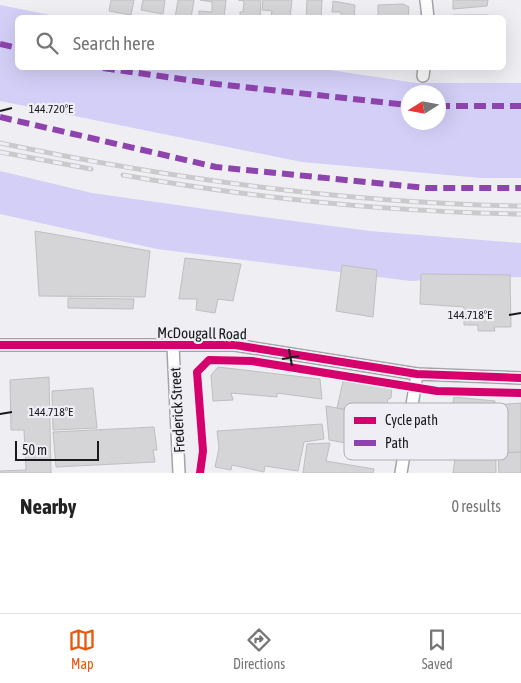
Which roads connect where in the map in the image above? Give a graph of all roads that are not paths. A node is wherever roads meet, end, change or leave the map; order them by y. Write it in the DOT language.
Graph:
graph roads {
  1 [pos="426,0"];
  2 [pos="428,15"];
  3 [pos="0,345"];
  4 [pos="173,346"];
  5 [pos="417,374"];
  6 [pos="521,378"];
  7 [pos="412,403"];
  8 [pos="403,460"];
  9 [pos="179,473"];
  10 [pos="401,473"];
  1 -- 2 [label="street"];
  3 -- 4 [label="street, McDougall Road"];
  4 -- 5 [label="street, McDougall Road"];
  4 -- 9 [label="street, Frederick Street"];
  5 -- 6 [label="street, McDougall Road"];
  5 -- 7 [label="street"];
  8 -- 10 [label="street"];
}
